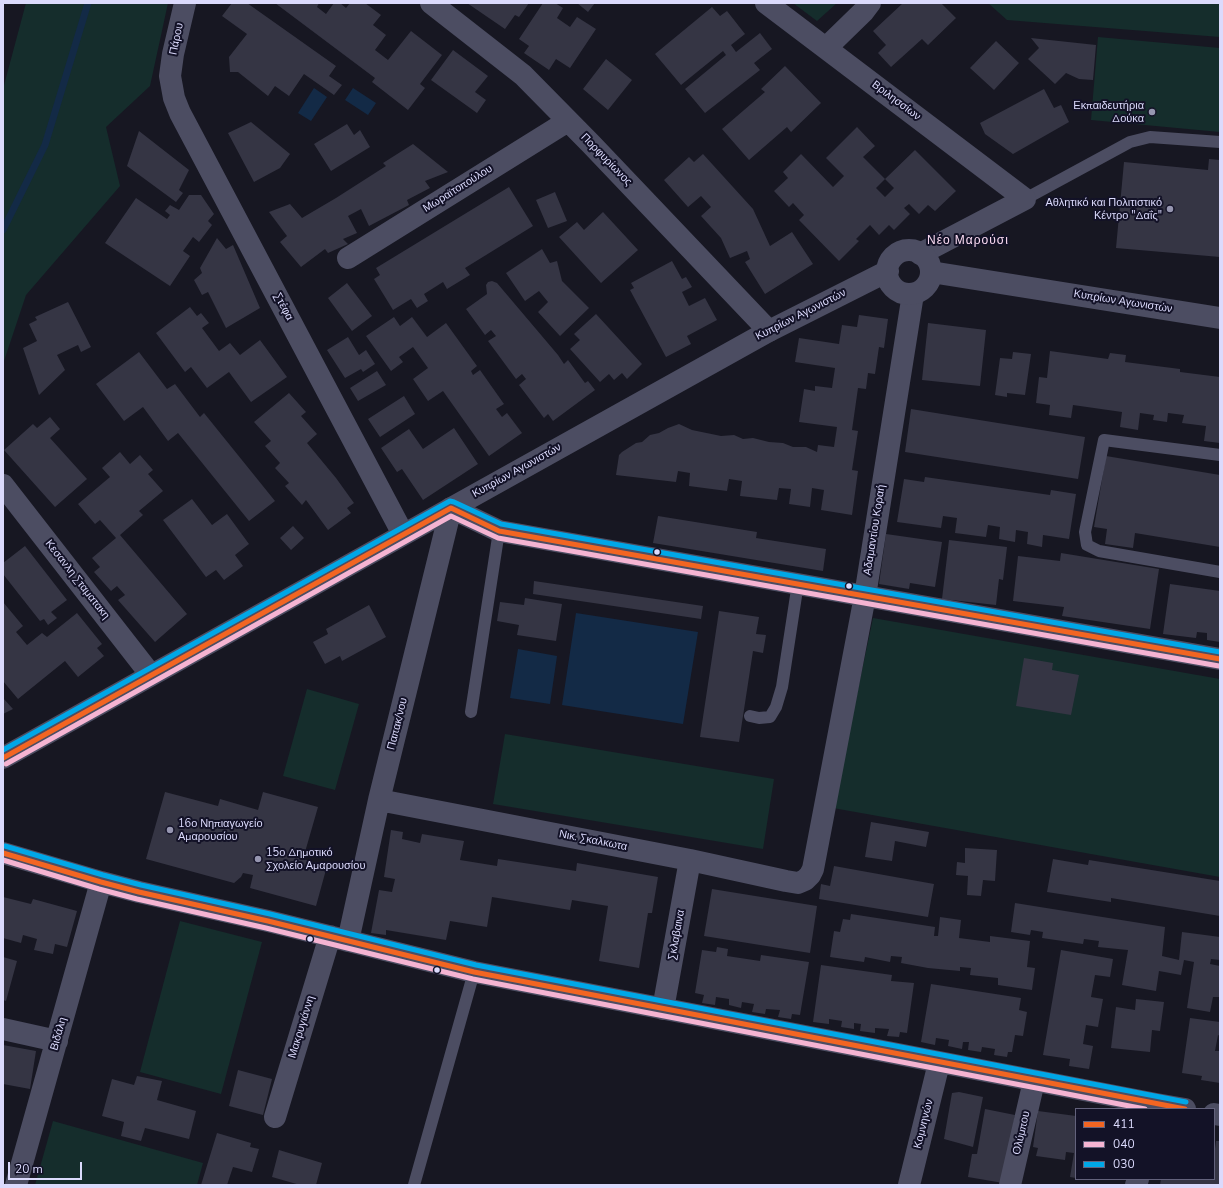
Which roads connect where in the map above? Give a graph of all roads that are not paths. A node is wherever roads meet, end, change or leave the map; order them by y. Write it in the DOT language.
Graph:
graph roads {
  1 [pos="185,3"];
  2 [pos="431,3"];
  3 [pos="766,3"];
  4 [pos="870,3"];
  5 [pos="826,48"];
  6 [pos="170,76"];
  7 [pos="568,121"];
  8 [pos="1220,142"];
  9 [pos="1025,199"];
  10 [pos="920,254"];
  11 [pos="348,258"];
  12 [pos="888,271"];
  13 [pos="931,272"];
  14 [pos="913,294"];
  15 [pos="1220,318"];
  16 [pos="769,331"];
  17 [pos="1220,455"];
  18 [pos="3,484"];
  19 [pos="451,508"];
  20 [pos="499,531"];
  21 [pos="403,534"];
  22 [pos="1220,572"];
  23 [pos="798,584"];
  24 [pos="865,596"];
  25 [pos="1220,659"];
  26 [pos="151,675"];
  27 [pos="471,712"];
  28 [pos="750,716"];
  29 [pos="3,758"];
  30 [pos="379,800"];
  31 [pos="3,853"];
  32 [pos="690,860"];
  33 [pos="805,880"];
  34 [pos="101,882"];
  35 [pos="339,939"];
  36 [pos="474,972"];
  37 [pos="663,1009"];
  38 [pos="3,1029"];
  39 [pos="57,1041"];
  40 [pos="939,1063"];
  41 [pos="1034,1081"];
  42 [pos="1155,1107"];
  43 [pos="1170,1108"];
  44 [pos="275,1117"];
  45 [pos="16,1185"];
  46 [pos="414,1185"];
  47 [pos="909,1185"];
  48 [pos="1010,1185"];
  1 -- 6 [label="street, Πάρου"];
  2 -- 7 [label="street, Πορφυρίωνος"];
  3 -- 5 [label="street, Βριλησσίων"];
  4 -- 5 [label="street"];
  5 -- 9 [label="street, Βριλησσίων"];
  6 -- 21 [label="street, Στέφα"];
  7 -- 11 [label="street, Μωραϊτοπούλου"];
  7 -- 16 [label="street, Πορφυρίωνος"];
  8 -- 9 [label="lane"];
  9 -- 10 [label="street"];
  10 -- 12 [label="street"];
  10 -- 13 [label="street"];
  12 -- 14 [label="street"];
  12 -- 16 [label="street, Κυπρίων Αγωνιστών"];
  13 -- 14 [label="street"];
  13 -- 15 [label="street, Κυπρίων Αγωνιστών"];
  14 -- 24 [label="street, Αδαμαντίου Κοραή"];
  16 -- 19 [label="street, Κυπρίων Αγωνιστών"];
  17 -- 22 [label="lane"];
  18 -- 26 [label="street, Κεσανλη Σταματακη"];
  19 -- 20 [label="street"];
  19 -- 21 [label="street, Κυπρίων Αγωνιστών"];
  19 -- 30 [label="street, Παπακ/νου"];
  20 -- 23 [label="street"];
  20 -- 27 [label="lane"];
  21 -- 26 [label="street, Κυπρίων Αγωνιστών"];
  23 -- 24 [label="street"];
  23 -- 28 [label="lane"];
  24 -- 25 [label="street"];
  24 -- 33 [label="street, Αδαμαντίου Κοραή"];
  26 -- 29 [label="street, Κυπρίων Αγωνιστών"];
  30 -- 32 [label="street, Νικ. Σκαλκωτα"];
  30 -- 35 [label="street, Παπακ/νου"];
  31 -- 34 [label="street"];
  32 -- 33 [label="street, Νικ. Σκαλκωτα"];
  32 -- 37 [label="street, Σκλαβαινα"];
  34 -- 35 [label="street"];
  34 -- 39 [label="street, Βιδάλη"];
  35 -- 36 [label="street"];
  35 -- 44 [label="street, Μακρυγιάννη"];
  36 -- 37 [label="street"];
  36 -- 46 [label="lane"];
  37 -- 40 [label="street"];
  38 -- 39 [label="street"];
  39 -- 45 [label="street, Βιδάλη"];
  40 -- 41 [label="street"];
  40 -- 47 [label="street, Κομνηνών"];
  41 -- 42 [label="street"];
  41 -- 48 [label="street, Ολύμπου"];
  42 -- 43 [label="street"];
}
